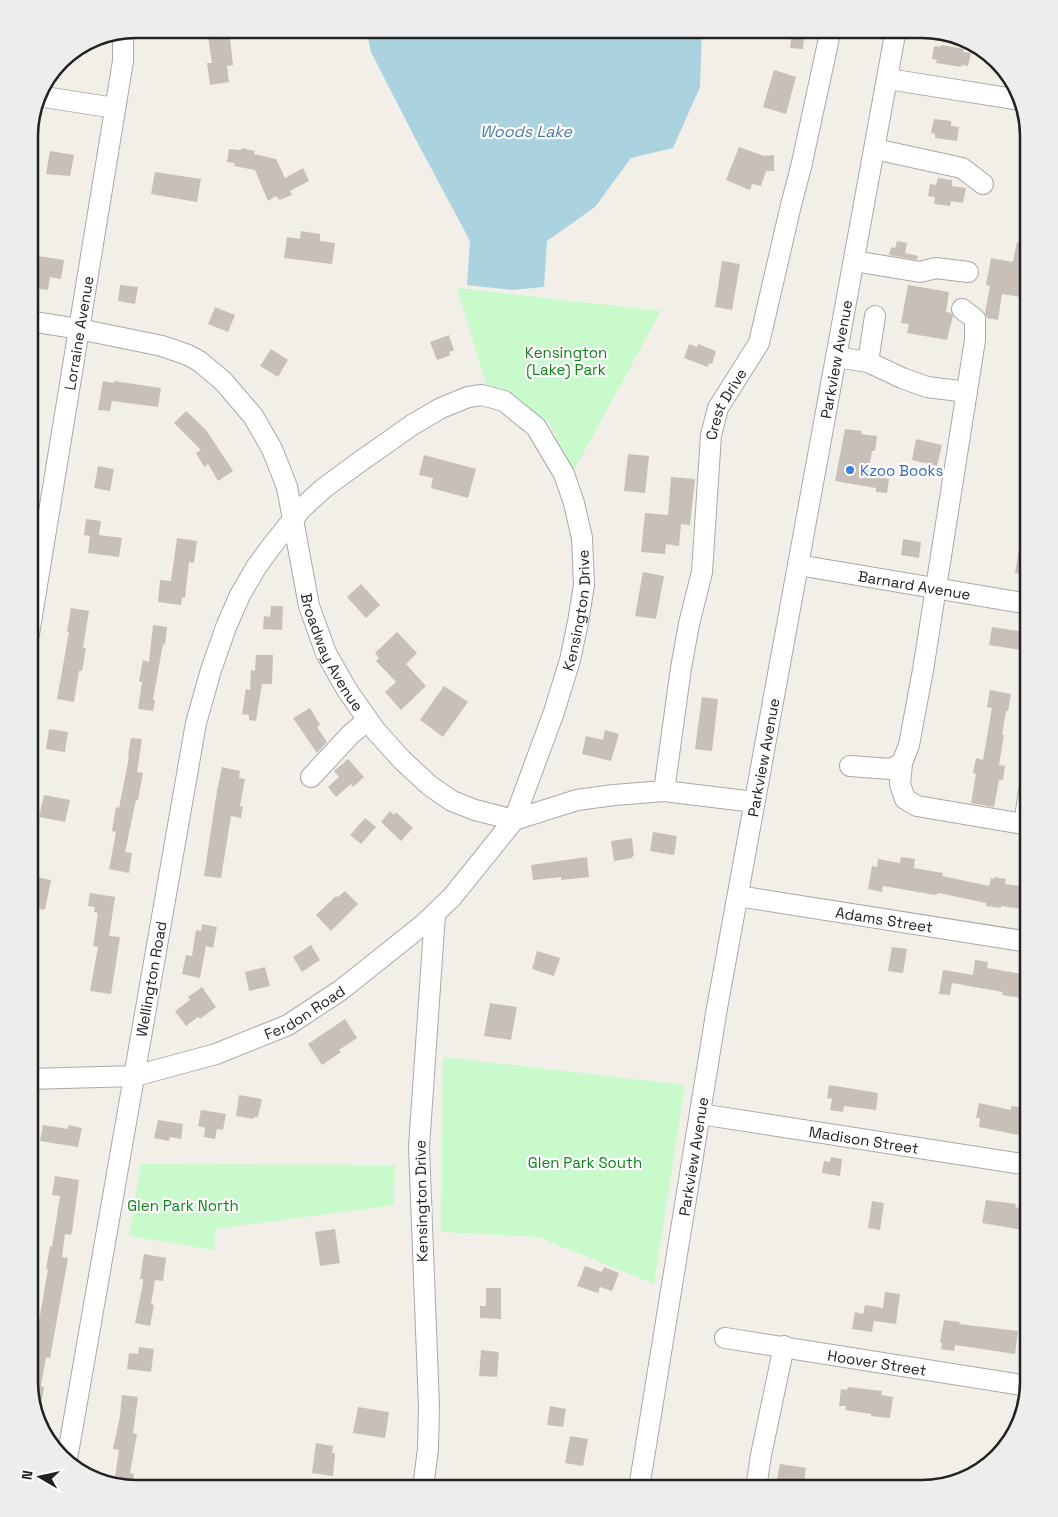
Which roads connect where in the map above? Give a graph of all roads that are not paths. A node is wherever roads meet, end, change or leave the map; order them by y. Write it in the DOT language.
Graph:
graph roads {
  1 [pos="123,38"];
  2 [pos="829,38"];
  3 [pos="895,38"];
  4 [pos="888,79"];
  5 [pos="46,97"];
  6 [pos="1013,99"];
  7 [pos="115,108"];
  8 [pos="875,148"];
  9 [pos="984,184"];
  10 [pos="854,261"];
  11 [pos="968,272"];
  12 [pos="962,310"];
  13 [pos="875,316"];
  14 [pos="38,322"];
  15 [pos="79,329"];
  16 [pos="836,357"];
  17 [pos="868,362"];
  18 [pos="967,392"];
  19 [pos="292,520"];
  20 [pos="798,565"];
  21 [pos="38,579"];
  22 [pos="936,588"];
  23 [pos="1020,602"];
  24 [pos="368,720"];
  25 [pos="902,763"];
  26 [pos="850,766"];
  27 [pos="311,777"];
  28 [pos="664,791"];
  29 [pos="754,802"];
  30 [pos="514,820"];
  31 [pos="1020,824"];
  32 [pos="738,896"];
  33 [pos="434,914"];
  34 [pos="1020,941"];
  35 [pos="135,1076"];
  36 [pos="38,1079"];
  37 [pos="700,1114"];
  38 [pos="1020,1164"];
  39 [pos="725,1338"];
  40 [pos="784,1346"];
  41 [pos="1020,1385"];
  42 [pos="69,1453"];
  43 [pos="424,1479"];
  44 [pos="640,1480"];
  45 [pos="757,1480"];
  1 -- 7 [label="street, Lorraine Avenue"];
  2 -- 28 [label="street, Crest Drive"];
  3 -- 4 [label="street, Parkview Avenue"];
  4 -- 6 [label="street"];
  4 -- 8 [label="street, Parkview Avenue"];
  5 -- 7 [label="street"];
  7 -- 15 [label="street, Lorraine Avenue"];
  8 -- 9 [label="street"];
  8 -- 10 [label="street, Parkview Avenue"];
  10 -- 11 [label="street"];
  10 -- 16 [label="street, Parkview Avenue"];
  12 -- 18 [label="street"];
  13 -- 17 [label="street"];
  14 -- 15 [label="street, Broadway Avenue"];
  15 -- 19 [label="street, Broadway Avenue"];
  15 -- 21 [label="street, Lorraine Avenue"];
  16 -- 17 [label="street"];
  16 -- 20 [label="street, Parkview Avenue"];
  17 -- 18 [label="street"];
  18 -- 22 [label="street"];
  19 -- 24 [label="street, Broadway Avenue"];
  19 -- 30 [label="street, Kensington Drive"];
  19 -- 35 [label="street, Wellington Road"];
  20 -- 22 [label="street, Barnard Avenue"];
  20 -- 29 [label="street, Parkview Avenue"];
  22 -- 23 [label="street, Barnard Avenue"];
  22 -- 25 [label="street"];
  24 -- 27 [label="street"];
  24 -- 30 [label="street, Broadway Avenue"];
  25 -- 26 [label="street"];
  25 -- 31 [label="street"];
  28 -- 29 [label="street"];
  28 -- 30 [label="street"];
  29 -- 32 [label="street, Parkview Avenue"];
  30 -- 33 [label="street, Ferdon Road"];
  32 -- 34 [label="street, Adams Street"];
  32 -- 37 [label="street, Parkview Avenue"];
  33 -- 35 [label="street, Ferdon Road"];
  33 -- 43 [label="street, Kensington Drive"];
  35 -- 36 [label="street, Ferdon Road"];
  35 -- 42 [label="street, Wellington Road"];
  37 -- 38 [label="street, Madison Street"];
  37 -- 44 [label="street, Parkview Avenue"];
  39 -- 40 [label="street, Hoover Street"];
  40 -- 41 [label="street, Hoover Street"];
  40 -- 45 [label="street"];
}
